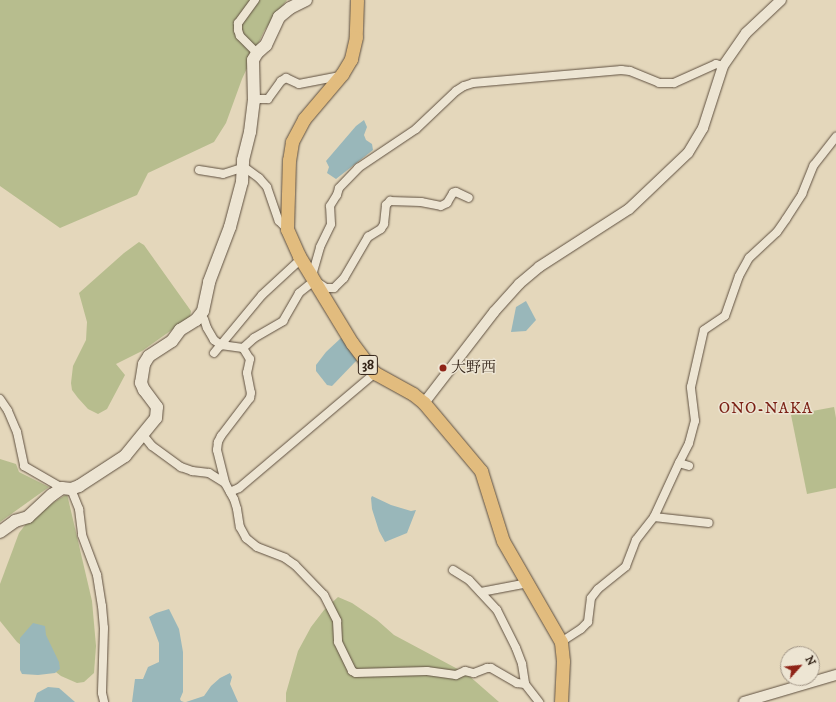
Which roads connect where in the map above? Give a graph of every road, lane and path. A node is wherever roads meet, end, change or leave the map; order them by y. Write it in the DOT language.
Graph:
graph roads {
  1 [pos="255,0"];
  2 [pos="306,0"];
  3 [pos="357,0"];
  4 [pos="780,0"];
  5 [pos="257,53"];
  6 [pos="723,66"];
  7 [pos="340,76"];
  8 [pos="254,99"];
  9 [pos="836,137"];
  10 [pos="244,167"];
  11 [pos="199,170"];
  12 [pos="469,198"];
  13 [pos="287,229"];
  14 [pos="301,259"];
  15 [pos="314,281"];
  16 [pos="204,319"];
  17 [pos="221,345"];
  18 [pos="243,348"];
  19 [pos="214,353"];
  20 [pos="374,373"];
  21 [pos="0,399"];
  22 [pos="424,403"];
  23 [pos="143,434"];
  24 [pos="133,446"];
  25 [pos="152,446"];
  26 [pos="679,463"];
  27 [pos="689,466"];
  28 [pos="225,483"];
  29 [pos="67,488"];
  30 [pos="230,492"];
  31 [pos="654,516"];
  32 [pos="709,523"];
  33 [pos="0,532"];
  34 [pos="453,570"];
  35 [pos="528,583"];
  36 [pos="480,592"];
  37 [pos="561,642"];
  38 [pos="836,675"];
  39 [pos="524,684"];
  40 [pos="104,702"];
  41 [pos="538,702"];
  42 [pos="561,702"];
  43 [pos="744,702"];
  1 -- 5 [label="street"];
  2 -- 5 [label="main road"];
  3 -- 7 [label="main road, 38"];
  4 -- 6 [label="street"];
  5 -- 8 [label="main road"];
  6 -- 15 [label="street"];
  6 -- 22 [label="street"];
  7 -- 8 [label="street"];
  7 -- 13 [label="main road, 38"];
  8 -- 10 [label="main road"];
  9 -- 26 [label="street"];
  10 -- 11 [label="street"];
  10 -- 13 [label="street"];
  10 -- 23 [label="main road"];
  12 -- 15 [label="street"];
  13 -- 14 [label="main road, 38"];
  14 -- 15 [label="main road, 38"];
  14 -- 17 [label="street"];
  15 -- 18 [label="street"];
  15 -- 20 [label="main road, 38"];
  16 -- 17 [label="street"];
  17 -- 18 [label="street"];
  17 -- 19 [label="street"];
  18 -- 28 [label="street"];
  20 -- 22 [label="main road, 38"];
  20 -- 30 [label="street"];
  21 -- 29 [label="street"];
  22 -- 35 [label="main road, 38"];
  23 -- 24 [label="main road"];
  23 -- 25 [label="street"];
  24 -- 25 [label="street"];
  24 -- 29 [label="main road"];
  25 -- 28 [label="street"];
  26 -- 27 [label="street"];
  26 -- 31 [label="street"];
  28 -- 30 [label="street"];
  29 -- 33 [label="main road"];
  29 -- 40 [label="street"];
  30 -- 39 [label="street"];
  31 -- 32 [label="street"];
  31 -- 37 [label="street"];
  34 -- 36 [label="street"];
  35 -- 36 [label="street"];
  35 -- 37 [label="main road, 38"];
  36 -- 39 [label="street"];
  37 -- 42 [label="main road, 38"];
  38 -- 43 [label="street"];
  39 -- 41 [label="street"];
}
